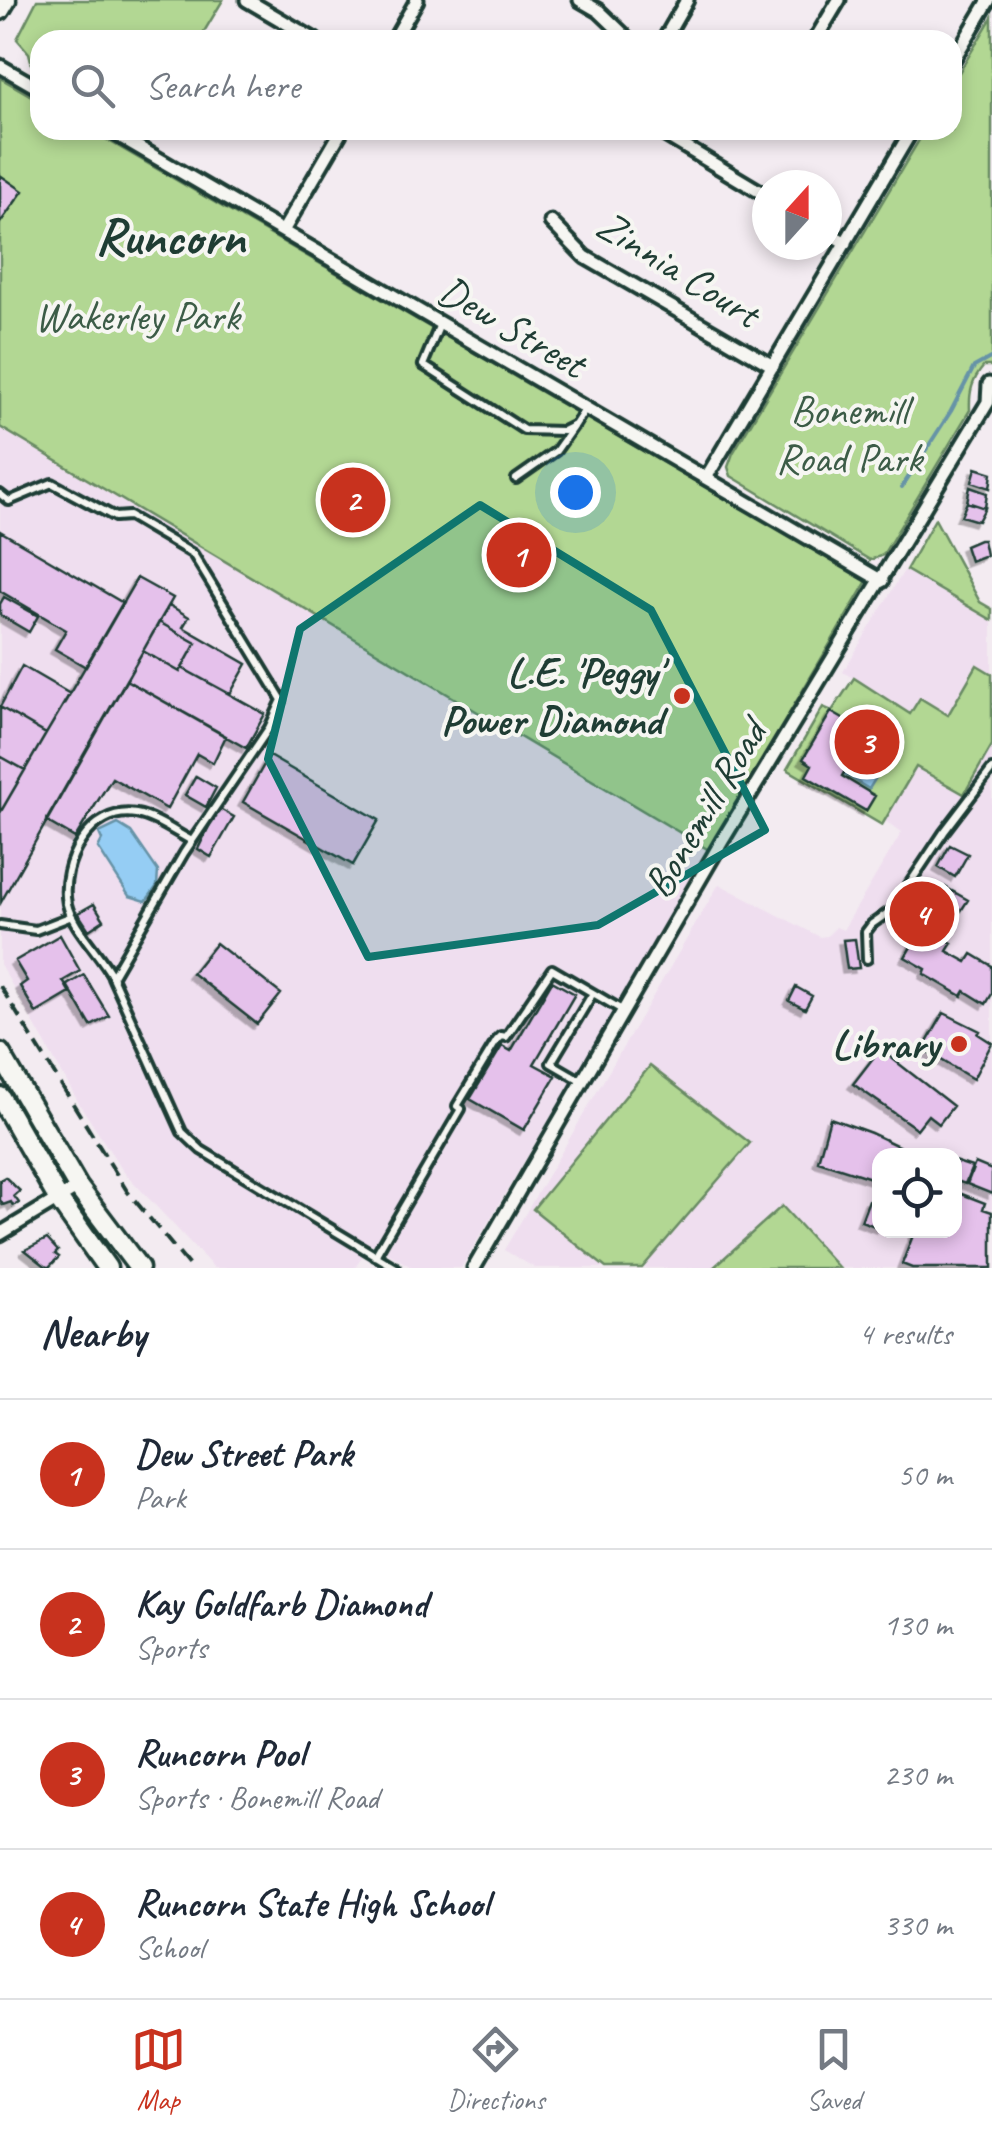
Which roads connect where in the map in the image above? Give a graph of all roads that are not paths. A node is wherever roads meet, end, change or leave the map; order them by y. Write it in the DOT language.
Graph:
graph roads {
  1 [pos="6,0"];
  2 [pos="247,0"];
  3 [pos="417,0"];
  4 [pos="580,0"];
  5 [pos="687,0"];
  6 [pos="839,0"];
  7 [pos="988,0"];
  8 [pos="0,10"];
  9 [pos="298,30"];
  10 [pos="400,30"];
  11 [pos="619,30"];
  12 [pos="670,30"];
  13 [pos="822,30"];
  14 [pos="962,45"];
  15 [pos="0,66"];
  16 [pos="30,83"];
  17 [pos="126,140"];
  18 [pos="336,140"];
  19 [pos="674,140"];
  20 [pos="906,140"];
  21 [pos="752,187"];
  22 [pos="552,222"];
  23 [pos="283,231"];
  24 [pos="842,241"];
  25 [pos="846,243"];
  26 [pos="441,323"];
  27 [pos="773,366"];
  28 [pos="989,384"];
  29 [pos="586,408"];
  30 [pos="574,425"];
  31 [pos="706,478"];
  32 [pos="516,480"];
  33 [pos="0,494"];
  34 [pos="882,581"];
  35 [pos="992,769"];
  36 [pos="192,841"];
  37 [pos="72,916"];
  38 [pos="0,925"];
  39 [pos="867,959"];
  40 [pos="112,977"];
  41 [pos="592,993"];
  42 [pos="623,1011"];
  43 [pos="0,1053"];
  44 [pos="582,1081"];
  45 [pos="0,1096"];
  46 [pos="78,1187"];
  47 [pos="59,1200"];
  48 [pos="0,1234"];
  49 [pos="375,1256"];
  50 [pos="108,1268"];
  51 [pos="139,1268"];
  52 [pos="396,1268"];
  53 [pos="474,1268"];
  1 -- 8 [label="main road"];
  2 -- 9 [label="street"];
  3 -- 10 [label="street"];
  4 -- 11 [label="street"];
  5 -- 12 [label="street"];
  6 -- 13 [label="street"];
  7 -- 14 [label="street"];
  15 -- 16 [label="street"];
  17 -- 23 [label="street, Dew Street"];
  18 -- 23 [label="street"];
  19 -- 21 [label="street"];
  20 -- 25 [label="street"];
  22 -- 27 [label="street, Zinnia Court"];
  23 -- 26 [label="street, Dew Street"];
  24 -- 25 [label="street"];
  25 -- 27 [label="street"];
  26 -- 29 [label="street, Dew Street"];
  26 -- 30 [label="lane"];
  27 -- 31 [label="street"];
  28 -- 34 [label="street, Bonemill Road"];
  29 -- 30 [label="lane"];
  29 -- 31 [label="street, Dew Street"];
  30 -- 32 [label="lane"];
  31 -- 34 [label="street, Dew Street"];
  33 -- 36 [label="lane"];
  34 -- 42 [label="street, Bonemill Road"];
  35 -- 39 [label="lane"];
  36 -- 37 [label="lane"];
  36 -- 40 [label="lane"];
  37 -- 38 [label="lane"];
  37 -- 40 [label="lane"];
  40 -- 49 [label="lane"];
  41 -- 42 [label="lane"];
  41 -- 44 [label="lane"];
  41 -- 49 [label="lane"];
  42 -- 44 [label="street, Bonemill Road"];
  43 -- 46 [label="main road"];
  44 -- 53 [label="street, Bonemill Road"];
  45 -- 47 [label="main road"];
  46 -- 47 [label="street"];
  46 -- 51 [label="main road"];
  47 -- 48 [label="street"];
  47 -- 50 [label="main road"];
  49 -- 52 [label="lane"];
}
